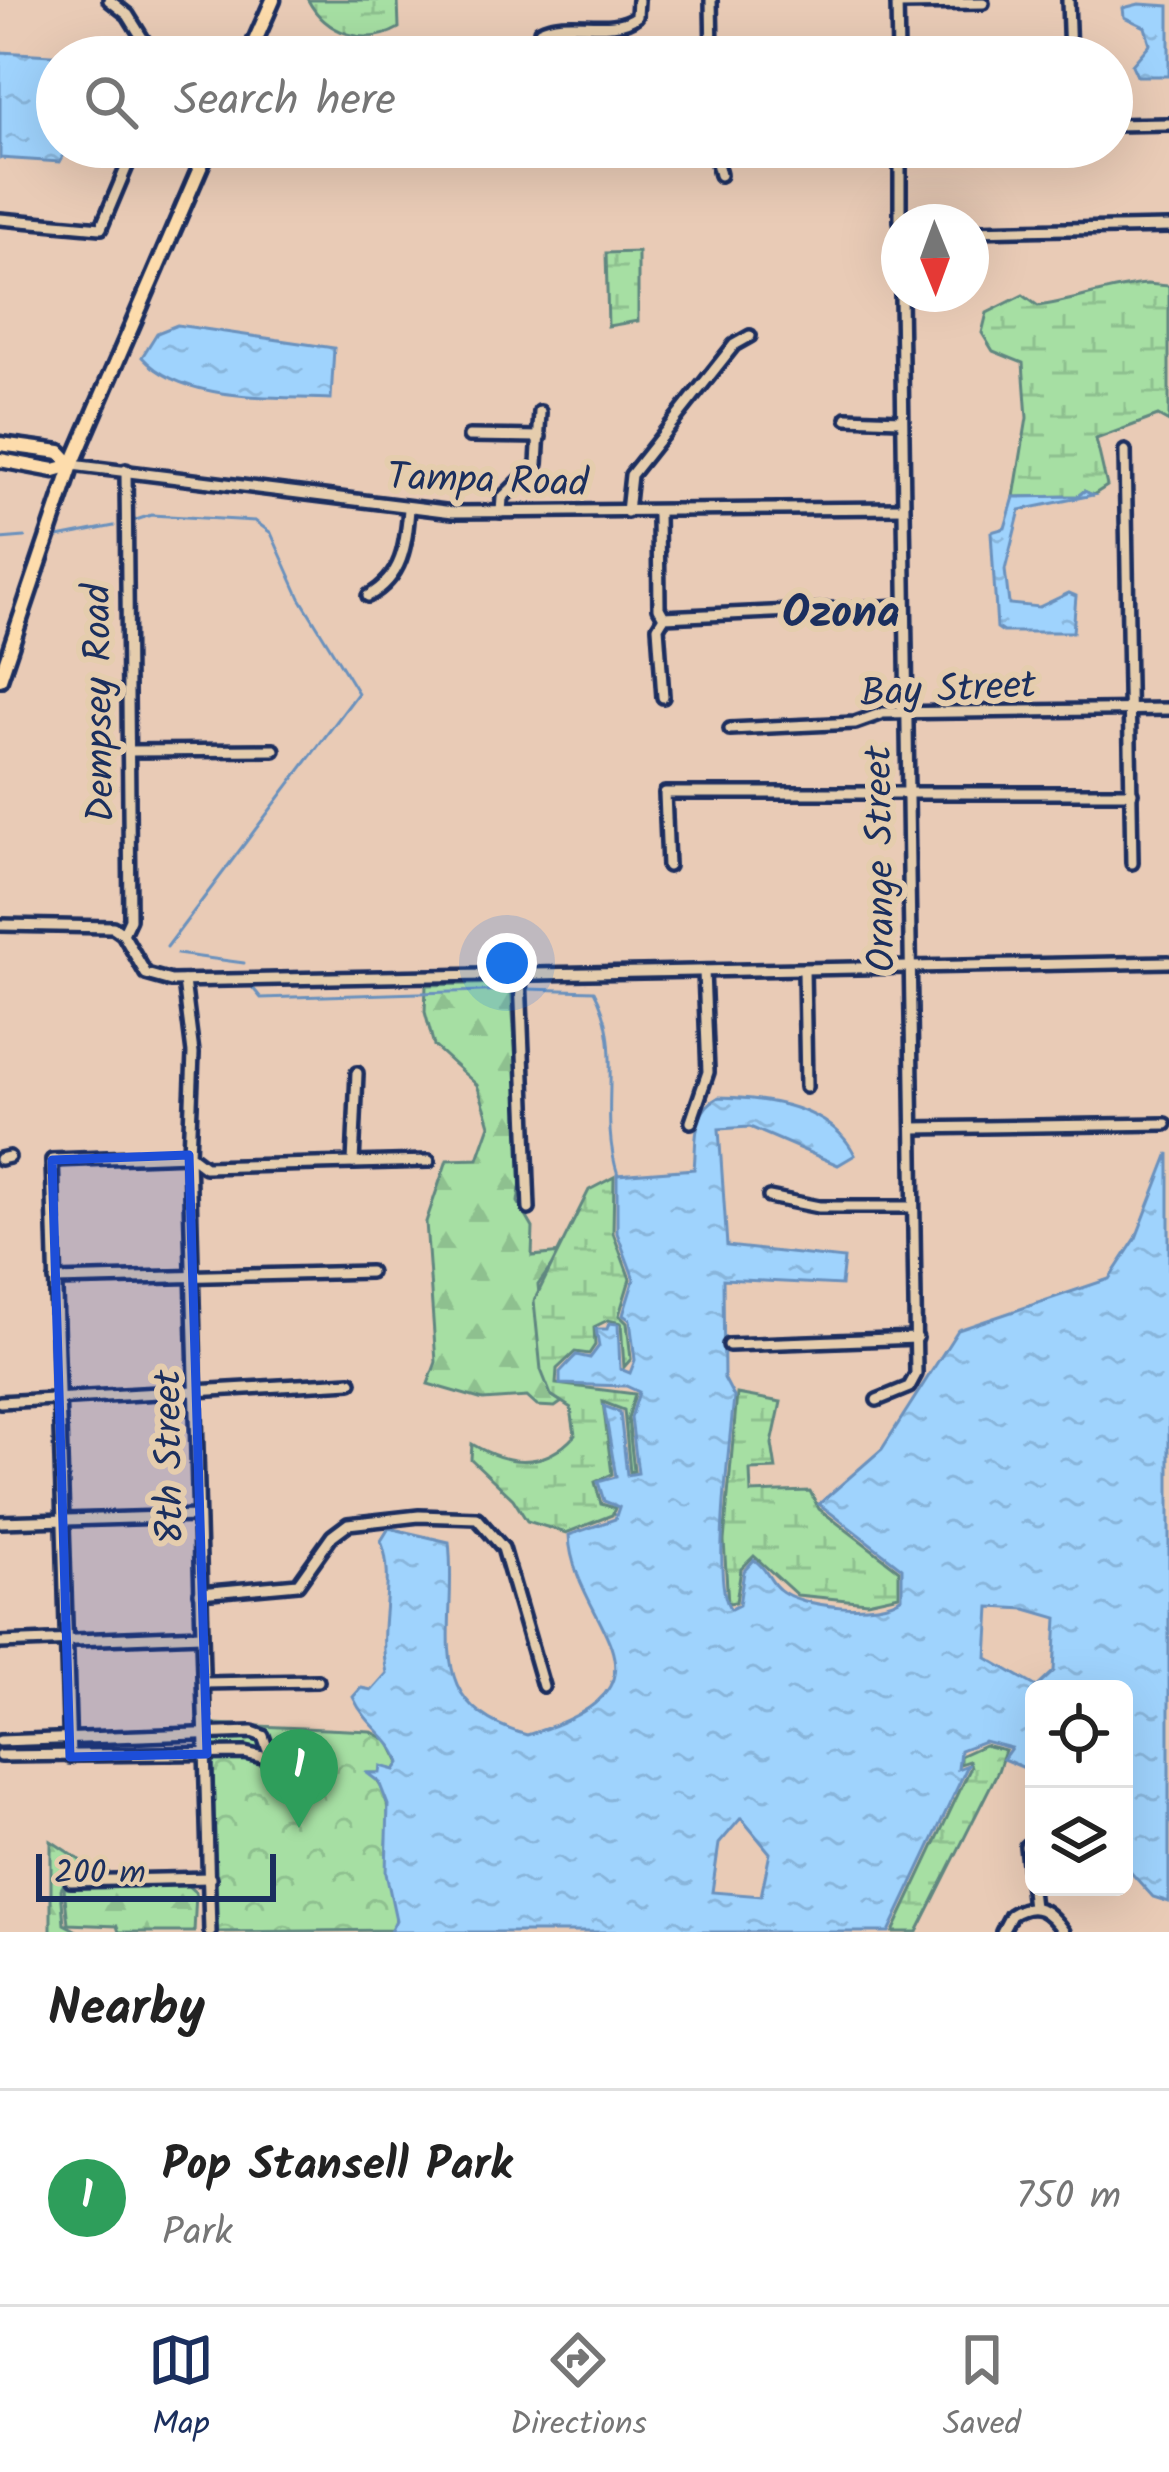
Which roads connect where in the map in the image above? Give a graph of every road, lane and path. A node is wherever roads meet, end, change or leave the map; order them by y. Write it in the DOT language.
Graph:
graph roads {
  1 [pos="109,0"];
  2 [pos="273,0"];
  3 [pos="638,0"];
  4 [pos="711,0"];
  5 [pos="1068,0"];
  6 [pos="897,2"];
  7 [pos="983,3"];
  8 [pos="141,36"];
  9 [pos="257,36"];
  10 [pos="540,36"];
  11 [pos="712,36"];
  12 [pos="898,36"];
  13 [pos="1069,36"];
  14 [pos="1169,124"];
  15 [pos="1133,125"];
  16 [pos="126,168"];
  17 [pos="200,168"];
  18 [pos="717,168"];
  19 [pos="899,168"];
  20 [pos="719,176"];
  21 [pos="900,204"];
  22 [pos="0,219"];
  23 [pos="1169,227"];
  24 [pos="989,231"];
  25 [pos="901,312"];
  26 [pos="750,336"];
  27 [pos="540,412"];
  28 [pos="847,418"];
  29 [pos="900,420"];
  30 [pos="469,436"];
  31 [pos="540,437"];
  32 [pos="0,443"];
  33 [pos="1125,451"];
  34 [pos="0,460"];
  35 [pos="72,466"];
  36 [pos="126,470"];
  37 [pos="904,508"];
  38 [pos="409,509"];
  39 [pos="501,512"];
  40 [pos="627,512"];
  41 [pos="658,512"];
  42 [pos="368,596"];
  43 [pos="904,606"];
  44 [pos="664,617"];
  45 [pos="0,679"];
  46 [pos="663,698"];
  47 [pos="1169,709"];
  48 [pos="1131,710"];
  49 [pos="906,713"];
  50 [pos="730,729"];
  51 [pos="274,750"];
  52 [pos="128,751"];
  53 [pos="1132,793"];
  54 [pos="908,796"];
  55 [pos="1132,863"];
  56 [pos="668,866"];
  57 [pos="0,926"];
  58 [pos="123,934"];
  59 [pos="1169,962"];
  60 [pos="908,967"];
  61 [pos="805,970"];
  62 [pos="704,971"];
  63 [pos="520,976"];
  64 [pos="184,981"];
  65 [pos="357,1073"];
  66 [pos="806,1087"];
  67 [pos="692,1122"];
  68 [pos="1166,1124"];
  69 [pos="913,1128"];
  70 [pos="189,1155"];
  71 [pos="429,1161"];
  72 [pos="353,1162"];
  73 [pos="769,1197"];
  74 [pos="913,1207"];
  75 [pos="530,1209"];
  76 [pos="370,1272"];
  77 [pos="193,1275"];
  78 [pos="55,1280"];
  79 [pos="917,1338"];
  80 [pos="729,1345"];
  81 [pos="351,1382"];
  82 [pos="196,1391"];
  83 [pos="877,1400"];
  84 [pos="0,1402"];
  85 [pos="59,1402"];
  86 [pos="198,1516"];
  87 [pos="61,1520"];
  88 [pos="0,1522"];
  89 [pos="200,1593"];
  90 [pos="201,1636"];
  91 [pos="65,1642"];
  92 [pos="0,1643"];
  93 [pos="317,1682"];
  94 [pos="205,1683"];
  95 [pos="543,1686"];
  96 [pos="207,1732"];
  97 [pos="70,1736"];
  98 [pos="0,1742"];
  99 [pos="207,1754"];
  100 [pos="0,1756"];
  101 [pos="70,1757"];
  102 [pos="209,1878"];
  103 [pos="71,1881"];
  104 [pos="1032,1896"];
  105 [pos="1033,1907"];
  106 [pos="210,1932"];
  107 [pos="1002,1932"];
  108 [pos="1064,1932"];
  1 -- 8 [label="street"];
  2 -- 9 [label="main road"];
  3 -- 10 [label="street"];
  4 -- 11 [label="street"];
  5 -- 13 [label="street"];
  6 -- 7 [label="street"];
  6 -- 12 [label="street"];
  14 -- 15 [label="street"];
  16 -- 22 [label="street"];
  17 -- 35 [label="main road"];
  18 -- 20 [label="street"];
  19 -- 21 [label="street"];
  23 -- 24 [label="street"];
  25 -- 29 [label="street, Orange Street"];
  26 -- 40 [label="street"];
  27 -- 31 [label="street"];
  28 -- 29 [label="street"];
  29 -- 37 [label="street, Orange Street"];
  30 -- 31 [label="street"];
  31 -- 39 [label="street"];
  32 -- 35 [label="main road, Tampa Road"];
  33 -- 48 [label="street"];
  34 -- 35 [label="main road, Tampa Road"];
  35 -- 36 [label="street, Tampa Road"];
  35 -- 45 [label="main road"];
  36 -- 38 [label="street, Tampa Road"];
  36 -- 52 [label="street, Dempsey Road"];
  37 -- 41 [label="street, Tampa Road"];
  37 -- 43 [label="street, Orange Street"];
  38 -- 39 [label="street, Tampa Road"];
  38 -- 42 [label="street"];
  39 -- 40 [label="street, Tampa Road"];
  40 -- 41 [label="street, Tampa Road"];
  41 -- 44 [label="street"];
  43 -- 44 [label="street"];
  43 -- 49 [label="street, Orange Street"];
  44 -- 46 [label="street"];
  47 -- 48 [label="street, Bay Street"];
  48 -- 49 [label="street, Bay Street"];
  48 -- 53 [label="street"];
  49 -- 50 [label="street, Bay Street"];
  49 -- 54 [label="street, Orange Street"];
  51 -- 52 [label="street"];
  52 -- 58 [label="street, Dempsey Road"];
  53 -- 54 [label="street"];
  53 -- 55 [label="street"];
  54 -- 56 [label="street"];
  54 -- 60 [label="street, Orange Street"];
  57 -- 58 [label="street"];
  58 -- 64 [label="street"];
  59 -- 60 [label="street"];
  60 -- 61 [label="street"];
  60 -- 69 [label="street, Orange Street"];
  61 -- 62 [label="street"];
  61 -- 66 [label="street"];
  62 -- 63 [label="street"];
  62 -- 67 [label="street"];
  63 -- 64 [label="street"];
  63 -- 75 [label="street"];
  64 -- 70 [label="street, 8th Street"];
  65 -- 72 [label="street"];
  68 -- 69 [label="street"];
  69 -- 74 [label="street, Orange Street"];
  70 -- 72 [label="street"];
  70 -- 77 [label="street, 8th Street"];
  70 -- 78 [label="street"];
  71 -- 72 [label="street"];
  73 -- 74 [label="street"];
  74 -- 79 [label="street, Orange Street"];
  76 -- 77 [label="street"];
  77 -- 78 [label="street"];
  77 -- 82 [label="street, 8th Street"];
  78 -- 85 [label="street"];
  79 -- 80 [label="street"];
  79 -- 83 [label="street, Orange Street"];
  81 -- 82 [label="street"];
  82 -- 85 [label="street"];
  82 -- 86 [label="street, 8th Street"];
  84 -- 85 [label="street"];
  85 -- 87 [label="street"];
  86 -- 87 [label="street"];
  86 -- 89 [label="street, 8th Street"];
  87 -- 88 [label="street"];
  87 -- 91 [label="street"];
  89 -- 90 [label="street, 8th Street"];
  89 -- 95 [label="street"];
  90 -- 91 [label="street"];
  90 -- 94 [label="street, 8th Street"];
  91 -- 92 [label="street"];
  91 -- 97 [label="street"];
  93 -- 94 [label="street"];
  94 -- 96 [label="street, 8th Street"];
  96 -- 97 [label="street"];
  96 -- 99 [label="street, 8th Street"];
  96 -- 99 [label="street"];
  97 -- 98 [label="street"];
  97 -- 101 [label="street"];
  99 -- 101 [label="street"];
  99 -- 102 [label="street, 8th Street"];
  100 -- 101 [label="street"];
  102 -- 103 [label="street"];
  102 -- 106 [label="street, 8th Street"];
  104 -- 105 [label="street"];
  105 -- 107 [label="street"];
  105 -- 108 [label="street"];
}
